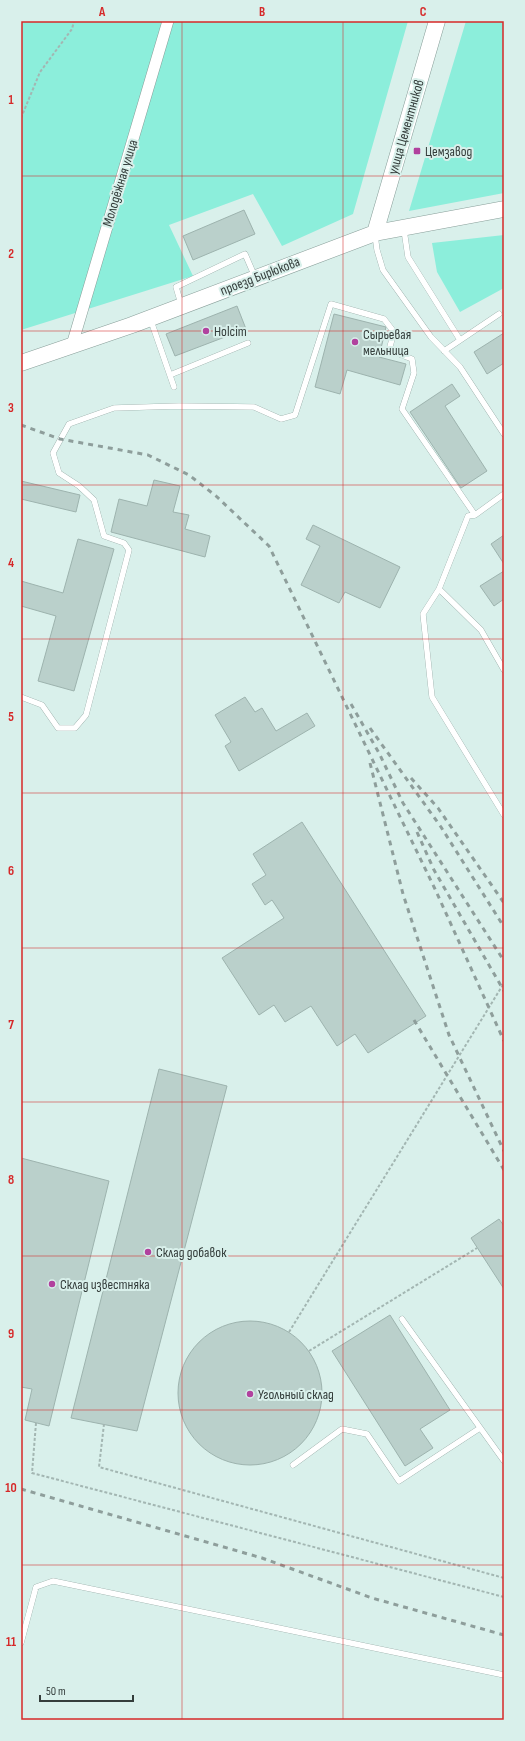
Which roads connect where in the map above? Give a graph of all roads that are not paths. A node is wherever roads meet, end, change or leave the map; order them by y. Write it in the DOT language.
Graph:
graph roads {
  1 [pos="168,21"];
  2 [pos="437,21"];
  3 [pos="504,209"];
  4 [pos="404,227"];
  5 [pos="375,233"];
  6 [pos="255,278"];
  7 [pos="182,306"];
  8 [pos="499,314"];
  9 [pos="150,318"];
  10 [pos="460,340"];
  11 [pos="248,343"];
  12 [pos="72,345"];
  13 [pos="444,351"];
  14 [pos="21,363"];
  15 [pos="170,375"];
  16 [pos="174,387"];
  17 [pos="504,434"];
  18 [pos="504,494"];
  19 [pos="475,515"];
  20 [pos="439,589"];
  21 [pos="504,670"];
  22 [pos="21,697"];
  23 [pos="504,815"];
  24 [pos="402,1319"];
  25 [pos="480,1428"];
  26 [pos="504,1461"];
  27 [pos="293,1465"];
  28 [pos="21,1643"];
  29 [pos="504,1675"];
  1 -- 12 [label="street, Молодёжная улица"];
  2 -- 5 [label="street, улица Цементников"];
  3 -- 4 [label="street, проезд Бирюкова"];
  4 -- 5 [label="street, проезд Бирюкова"];
  4 -- 10 [label="lane"];
  5 -- 6 [label="street, проезд Бирюкова"];
  5 -- 13 [label="lane"];
  6 -- 7 [label="street, проезд Бирюкова"];
  6 -- 7 [label="lane"];
  7 -- 9 [label="street, проезд Бирюкова"];
  8 -- 10 [label="lane"];
  9 -- 12 [label="street, проезд Бирюкова"];
  9 -- 15 [label="lane"];
  10 -- 13 [label="lane"];
  11 -- 15 [label="lane"];
  12 -- 14 [label="street, проезд Бирюкова"];
  13 -- 17 [label="lane"];
  15 -- 16 [label="lane"];
  18 -- 19 [label="lane"];
  19 -- 20 [label="lane"];
  19 -- 22 [label="lane"];
  20 -- 21 [label="lane"];
  20 -- 23 [label="lane"];
  24 -- 25 [label="lane"];
  25 -- 26 [label="lane"];
  25 -- 27 [label="lane"];
  28 -- 29 [label="lane"];
}
